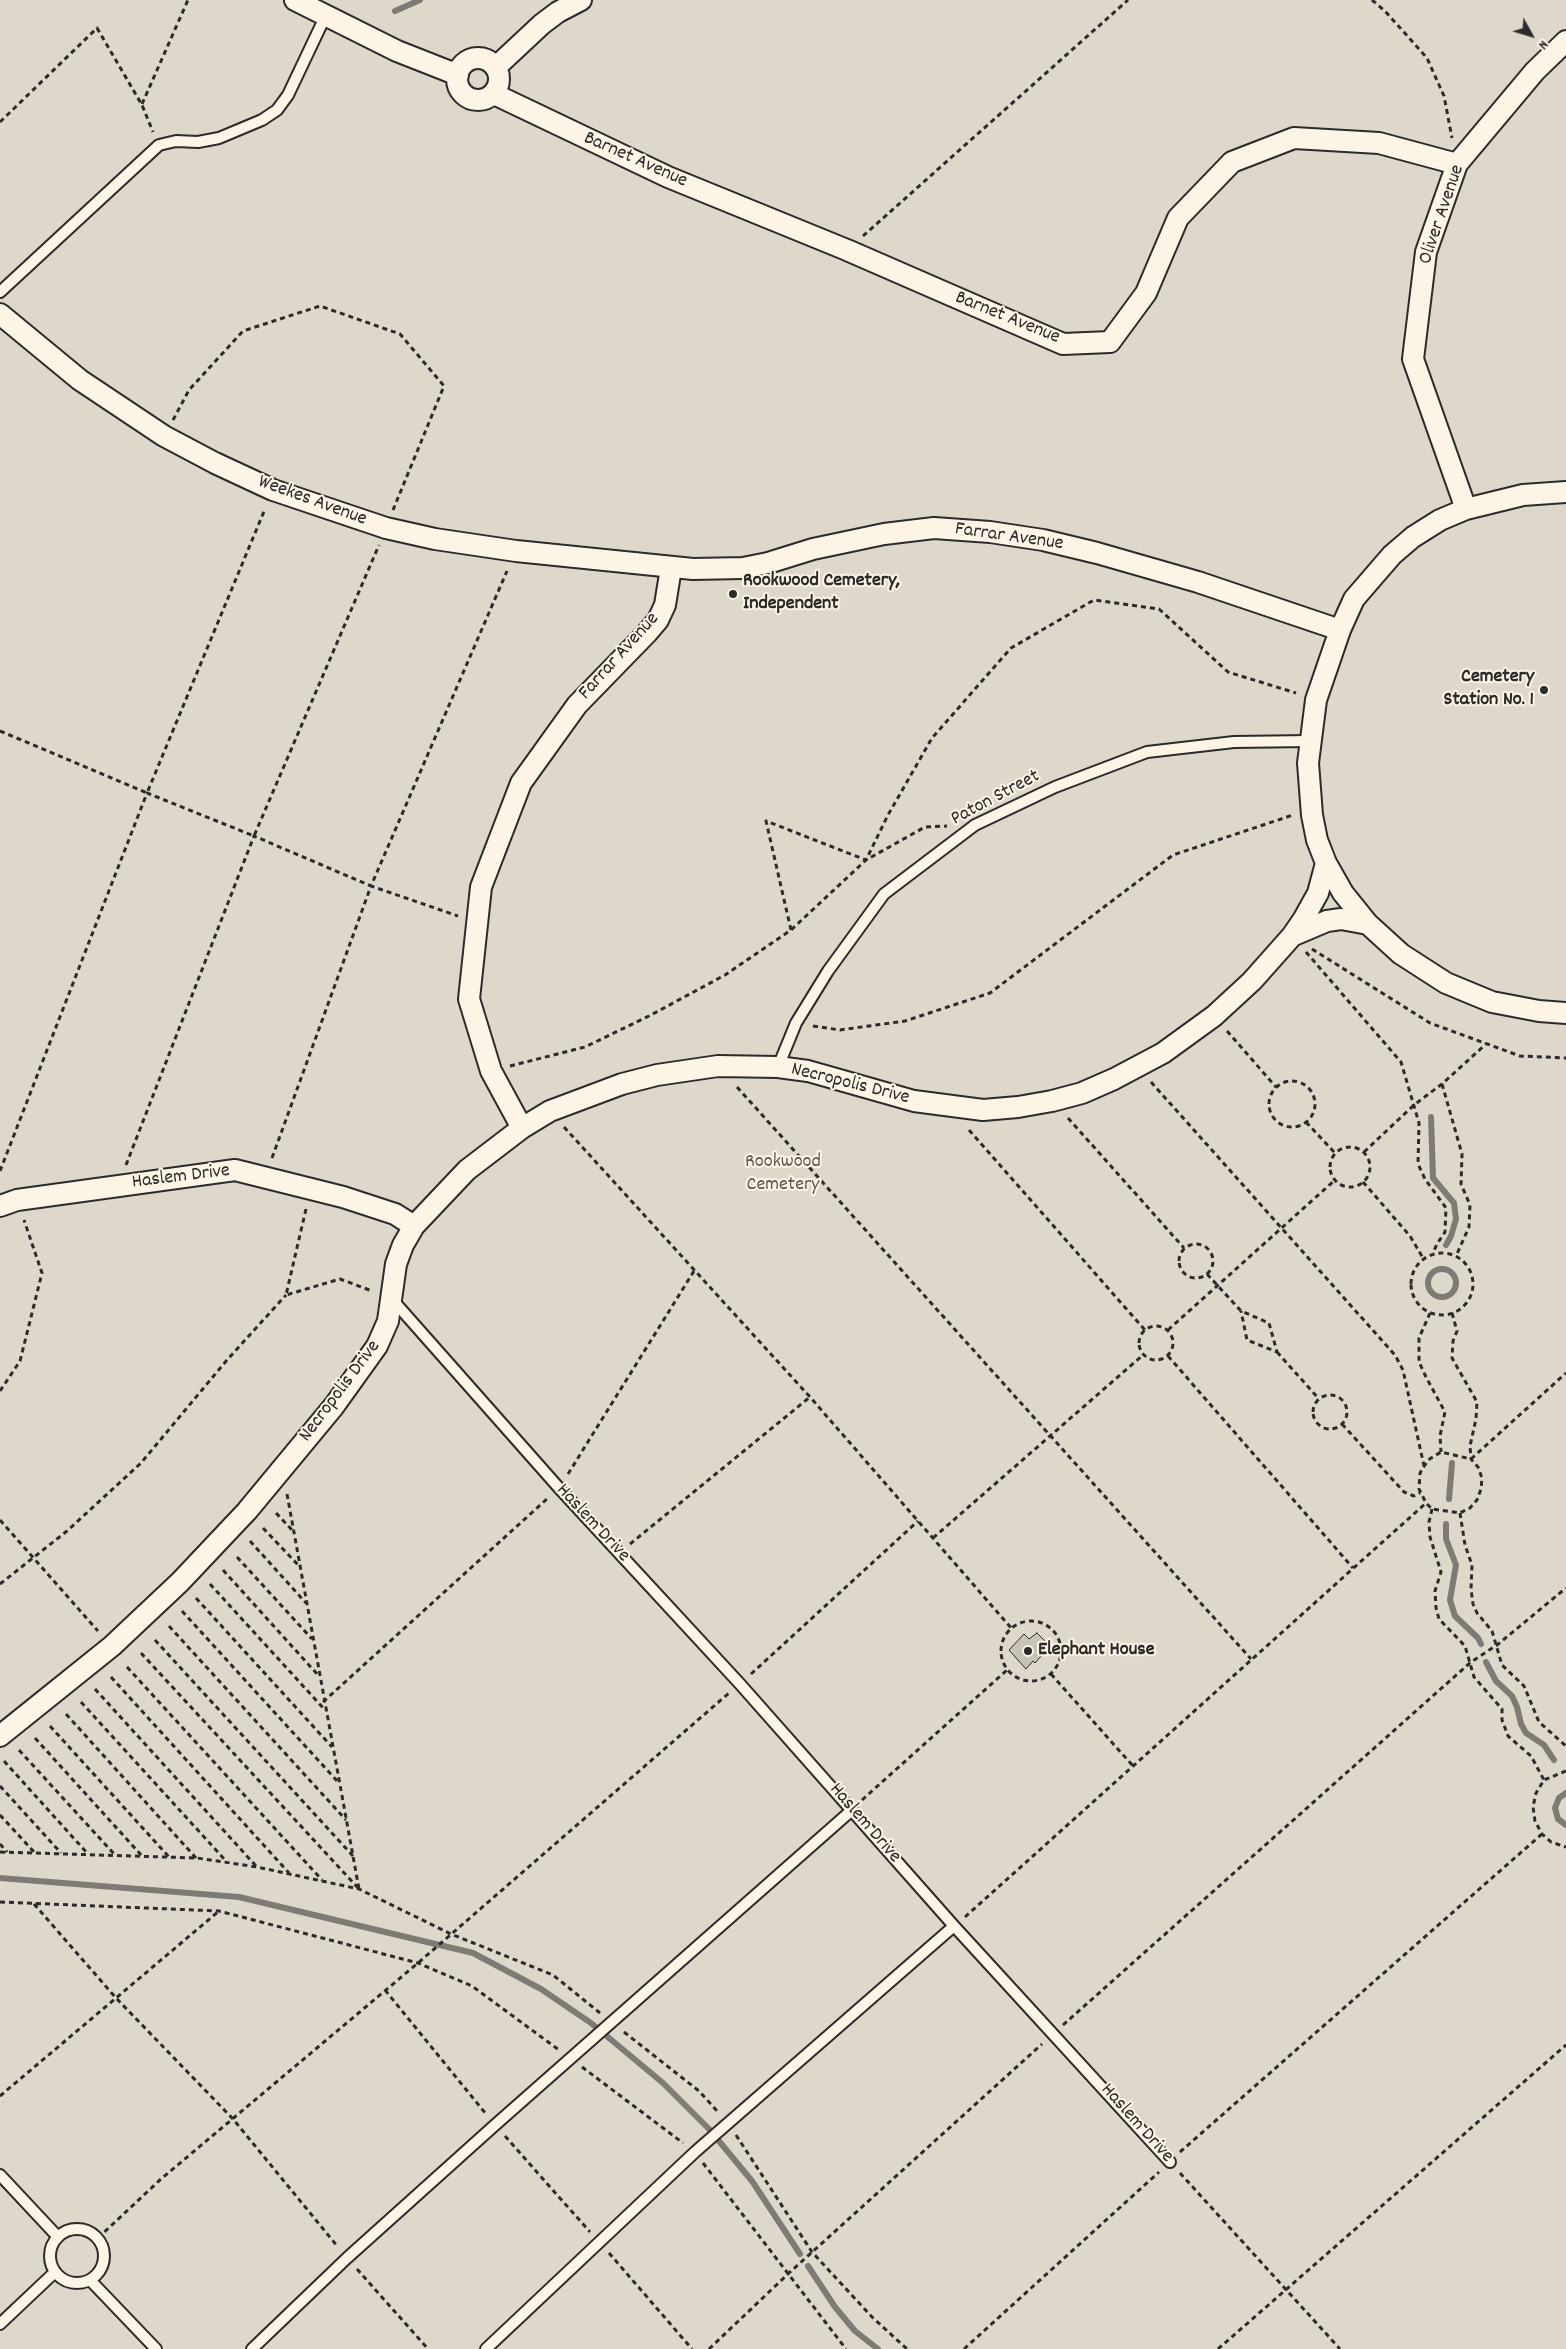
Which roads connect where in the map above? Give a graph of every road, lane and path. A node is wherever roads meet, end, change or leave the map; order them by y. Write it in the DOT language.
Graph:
graph roads {
  1 [pos="188,0"];
  2 [pos="295,0"];
  3 [pos="581,0"];
  4 [pos="1128,0"];
  5 [pos="1372,0"];
  6 [pos="325,17"];
  7 [pos="1566,42"];
  8 [pos="496,68"];
  9 [pos="458,76"];
  10 [pos="494,94"];
  11 [pos="142,105"];
  12 [pos="0,122"];
  13 [pos="158,145"];
  14 [pos="1457,164"];
  15 [pos="847,250"];
  16 [pos="0,292"];
  17 [pos="1,317"];
  18 [pos="164,436"];
  19 [pos="273,490"];
  20 [pos="1566,492"];
  21 [pos="1466,509"];
  22 [pos="386,528"];
  23 [pos="516,551"];
  24 [pos="671,568"];
  25 [pos="1340,630"];
  26 [pos="1316,700"];
  27 [pos="0,732"];
  28 [pos="1309,741"];
  29 [pos="146,793"];
  30 [pos="1312,815"];
  31 [pos="975,825"];
  32 [pos="254,836"];
  33 [pos="866,860"];
  34 [pos="1326,863"];
  35 [pos="371,886"];
  36 [pos="477,923"];
  37 [pos="1368,924"];
  38 [pos="791,930"];
  39 [pos="1292,936"];
  40 [pos="1566,1013"];
  41 [pos="1214,1016"];
  42 [pos="796,1023"];
  43 [pos="1486,1044"];
  44 [pos="1566,1058"];
  45 [pos="718,1066"];
  46 [pos="778,1067"];
  47 [pos="1138,1067"];
  48 [pos="491,1071"];
  49 [pos="1442,1084"];
  50 [pos="1276,1087"];
  51 [pos="1052,1101"];
  52 [pos="1414,1105"];
  53 [pos="948,1106"];
  54 [pos="550,1111"];
  55 [pos="1306,1122"];
  56 [pos="522,1128"];
  57 [pos="1364,1152"];
  58 [pos="1335,1153"];
  59 [pos="0,1171"];
  60 [pos="265,1177"];
  61 [pos="1334,1180"];
  62 [pos="1363,1182"];
  63 [pos="118,1186"];
  64 [pos="311,1189"];
  65 [pos="9,1203"];
  66 [pos="414,1226"];
  67 [pos="1280,1228"];
  68 [pos="1184,1248"];
  69 [pos="1433,1254"];
  70 [pos="1456,1256"];
  71 [pos="1423,1258"];
  72 [pos="694,1271"];
  73 [pos="1207,1274"];
  74 [pos="1218,1285"];
  75 [pos="286,1295"];
  76 [pos="391,1297"];
  77 [pos="1241,1311"];
  78 [pos="1430,1313"];
  79 [pos="1452,1313"];
  80 [pos="1144,1330"];
  81 [pos="1168,1330"];
  82 [pos="1277,1352"];
  83 [pos="1143,1355"];
  84 [pos="1168,1356"];
  85 [pos="1566,1374"];
  86 [pos="0,1391"];
  87 [pos="810,1398"];
  88 [pos="1319,1399"];
  89 [pos="1342,1424"];
  90 [pos="1050,1437"];
  91 [pos="1441,1452"];
  92 [pos="1471,1459"];
  93 [pos="1424,1466"];
  94 [pos="276,1476"];
  95 [pos="559,1488"];
  96 [pos="1420,1493"];
  97 [pos="1426,1503"];
  98 [pos="1432,1509"];
  99 [pos="1460,1513"];
  100 [pos="276,1514"];
  101 [pos="0,1520"];
  102 [pos="918,1521"];
  103 [pos="263,1528"];
  104 [pos="294,1532"];
  105 [pos="933,1538"];
  106 [pos="250,1542"];
  107 [pos="620,1553"];
  108 [pos="33,1556"];
  109 [pos="237,1557"];
  110 [pos="300,1568"];
  111 [pos="1353,1568"];
  112 [pos="223,1570"];
  113 [pos="0,1584"];
  114 [pos="210,1584"];
  115 [pos="1566,1588"];
  116 [pos="196,1598"];
  117 [pos="306,1604"];
  118 [pos="182,1612"];
  119 [pos="169,1626"];
  120 [pos="1012,1629"];
  121 [pos="312,1639"];
  122 [pos="155,1640"];
  123 [pos="1496,1645"];
  124 [pos="112,1646"];
  125 [pos="141,1653"];
  126 [pos="1251,1659"];
  127 [pos="1471,1662"];
  128 [pos="127,1667"];
  129 [pos="1007,1670"];
  130 [pos="1050,1674"];
  131 [pos="319,1675"];
  132 [pos="111,1677"];
  133 [pos="740,1684"];
  134 [pos="95,1689"];
  135 [pos="81,1702"];
  136 [pos="323,1702"];
  137 [pos="325,1711"];
  138 [pos="66,1714"];
  139 [pos="50,1726"];
  140 [pos="0,1736"];
  141 [pos="35,1738"];
  142 [pos="1566,1746"];
  143 [pos="332,1747"];
  144 [pos="19,1750"];
  145 [pos="4,1762"];
  146 [pos="1134,1766"];
  147 [pos="1566,1772"];
  148 [pos="1544,1780"];
  149 [pos="339,1784"];
  150 [pos="0,1786"];
  151 [pos="852,1810"];
  152 [pos="0,1815"];
  153 [pos="346,1820"];
  154 [pos="1542,1834"];
  155 [pos="0,1844"];
  156 [pos="1566,1847"];
  157 [pos="0,1852"];
  158 [pos="7,1852"];
  159 [pos="34,1853"];
  160 [pos="61,1854"];
  161 [pos="88,1855"];
  162 [pos="116,1855"];
  163 [pos="142,1856"];
  164 [pos="353,1856"];
  165 [pos="170,1857"];
  166 [pos="197,1858"];
  167 [pos="226,1862"];
  168 [pos="257,1867"];
  169 [pos="289,1873"];
  170 [pos="323,1881"];
  171 [pos="359,1889"];
  172 [pos="0,1902"];
  173 [pos="34,1904"];
  174 [pos="219,1911"];
  175 [pos="954,1926"];
  176 [pos="451,1934"];
  177 [pos="418,1963"];
  178 [pos="385,1990"];
  179 [pos="116,1998"];
  180 [pos="610,2022"];
  181 [pos="1053,2034"];
  182 [pos="1566,2045"];
  183 [pos="570,2058"];
  184 [pos="0,2096"];
  185 [pos="233,2119"];
  186 [pos="728,2123"];
  187 [pos="495,2125"];
  188 [pos="695,2152"];
  189 [pos="1170,2162"];
  190 [pos="0,2175"];
  191 [pos="58,2237"];
  192 [pos="98,2238"];
  193 [pos="599,2242"];
  194 [pos="812,2252"];
  195 [pos="347,2258"];
  196 [pos="55,2272"];
  197 [pos="789,2272"];
  198 [pos="90,2280"];
  199 [pos="1286,2288"];
  200 [pos="0,2324"];
  201 [pos="156,2349"];
  202 [pos="252,2349"];
  203 [pos="428,2349"];
  204 [pos="486,2349"];
  205 [pos="692,2349"];
  206 [pos="709,2349"];
  207 [pos="846,2349"];
  208 [pos="906,2349"];
  209 [pos="964,2349"];
  210 [pos="1218,2349"];
  211 [pos="1340,2349"];
  1 -- 11 [label="path"];
  2 -- 6 [label="street"];
  3 -- 8 [label="street"];
  4 -- 15 [label="path"];
  5 -- 14 [label="path"];
  6 -- 9 [label="street"];
  6 -- 13 [label="lane"];
  7 -- 14 [label="street, Oliver Avenue"];
  8 -- 9 [label="street"];
  8 -- 10 [label="street"];
  9 -- 10 [label="street"];
  10 -- 15 [label="street, Barnet Avenue"];
  11 -- 12 [label="path"];
  11 -- 13 [label="path"];
  13 -- 16 [label="lane"];
  14 -- 15 [label="street, Barnet Avenue"];
  14 -- 21 [label="street, Oliver Avenue"];
  17 -- 18 [label="street, Weekes Avenue"];
  18 -- 19 [label="street, Weekes Avenue"];
  18 -- 22 [label="path"];
  19 -- 22 [label="street, Weekes Avenue"];
  19 -- 29 [label="path"];
  20 -- 21 [label="street"];
  21 -- 25 [label="street"];
  22 -- 23 [label="street, Weekes Avenue"];
  22 -- 32 [label="path"];
  23 -- 24 [label="street, Weekes Avenue"];
  23 -- 35 [label="path"];
  24 -- 25 [label="street, Farrar Avenue"];
  24 -- 36 [label="street, Farrar Avenue"];
  25 -- 26 [label="street"];
  26 -- 28 [label="street"];
  26 -- 33 [label="path"];
  27 -- 29 [label="path"];
  28 -- 30 [label="street"];
  28 -- 31 [label="lane, Paton Street"];
  29 -- 32 [label="path"];
  29 -- 59 [label="path"];
  30 -- 34 [label="street"];
  30 -- 42 [label="path"];
  31 -- 33 [label="path"];
  31 -- 42 [label="lane, Paton Street"];
  32 -- 35 [label="path"];
  32 -- 63 [label="path"];
  33 -- 38 [label="path"];
  33 -- 38 [label="path"];
  34 -- 37 [label="street"];
  34 -- 39 [label="street, Necropolis Drive"];
  35 -- 36 [label="path"];
  35 -- 60 [label="path"];
  36 -- 48 [label="street, Farrar Avenue"];
  37 -- 39 [label="street, Necropolis Drive"];
  37 -- 40 [label="street"];
  38 -- 48 [label="path"];
  39 -- 41 [label="street, Necropolis Drive"];
  39 -- 43 [label="path"];
  39 -- 52 [label="path"];
  41 -- 47 [label="street, Necropolis Drive"];
  41 -- 50 [label="path"];
  42 -- 46 [label="lane, Paton Street"];
  43 -- 44 [label="path"];
  43 -- 49 [label="path"];
  45 -- 46 [label="street, Necropolis Drive"];
  45 -- 54 [label="street, Necropolis Drive"];
  45 -- 90 [label="path"];
  46 -- 53 [label="street, Necropolis Drive"];
  47 -- 51 [label="street, Necropolis Drive"];
  47 -- 67 [label="path"];
  48 -- 56 [label="street, Farrar Avenue"];
  49 -- 52 [label="path"];
  49 -- 70 [label="path"];
  50 -- 55 [label="path"];
  50 -- 55 [label="path"];
  51 -- 53 [label="street, Necropolis Drive"];
  51 -- 68 [label="path"];
  52 -- 57 [label="path"];
  52 -- 69 [label="path"];
  53 -- 80 [label="path"];
  54 -- 56 [label="street, Necropolis Drive"];
  54 -- 72 [label="path"];
  55 -- 58 [label="path"];
  56 -- 66 [label="street, Necropolis Drive"];
  57 -- 58 [label="path"];
  57 -- 62 [label="path"];
  58 -- 61 [label="path"];
  60 -- 63 [label="street, Haslem Drive"];
  60 -- 64 [label="street, Haslem Drive"];
  61 -- 62 [label="path"];
  61 -- 67 [label="path"];
  62 -- 71 [label="path"];
  63 -- 65 [label="street, Haslem Drive"];
  64 -- 66 [label="street, Haslem Drive"];
  64 -- 75 [label="path"];
  65 -- 86 [label="path"];
  66 -- 76 [label="street, Necropolis Drive"];
  67 -- 74 [label="path"];
  67 -- 93 [label="path"];
  68 -- 73 [label="path"];
  68 -- 73 [label="path"];
  69 -- 70 [label="path"];
  69 -- 71 [label="path"];
  70 -- 79 [label="path"];
  71 -- 78 [label="path"];
  72 -- 87 [label="path"];
  72 -- 95 [label="path"];
  73 -- 74 [label="path"];
  74 -- 77 [label="path"];
  74 -- 81 [label="path"];
  75 -- 76 [label="path"];
  75 -- 108 [label="path"];
  76 -- 94 [label="street, Necropolis Drive"];
  76 -- 95 [label="lane, Haslem Drive"];
  77 -- 82 [label="path"];
  77 -- 82 [label="path"];
  78 -- 79 [label="path"];
  78 -- 91 [label="path"];
  79 -- 92 [label="path"];
  80 -- 81 [label="path"];
  80 -- 83 [label="path"];
  81 -- 84 [label="path"];
  82 -- 88 [label="path"];
  83 -- 84 [label="path"];
  83 -- 90 [label="path"];
  84 -- 111 [label="path"];
  85 -- 92 [label="path"];
  87 -- 102 [label="path"];
  87 -- 107 [label="path"];
  88 -- 89 [label="path"];
  88 -- 89 [label="path"];
  89 -- 96 [label="path"];
  90 -- 105 [label="path"];
  90 -- 126 [label="path"];
  91 -- 92 [label="path"];
  91 -- 93 [label="path"];
  92 -- 99 [label="path"];
  93 -- 96 [label="path"];
  94 -- 104 [label="path"];
  94 -- 124 [label="street, Necropolis Drive"];
  95 -- 107 [label="lane, Haslem Drive"];
  95 -- 136 [label="path"];
  96 -- 97 [label="path"];
  97 -- 98 [label="path"];
  97 -- 111 [label="path"];
  98 -- 99 [label="path"];
  98 -- 127 [label="path"];
  99 -- 123 [label="path"];
  100 -- 104 [label="path"];
  101 -- 108 [label="path"];
  102 -- 105 [label="path"];
  102 -- 133 [label="path"];
  103 -- 110 [label="path"];
  104 -- 110 [label="path"];
  105 -- 120 [label="path"];
  106 -- 117 [label="path"];
  107 -- 133 [label="lane, Haslem Drive"];
  108 -- 113 [label="path"];
  108 -- 124 [label="path"];
  109 -- 121 [label="path"];
  110 -- 117 [label="path"];
  111 -- 126 [label="path"];
  112 -- 131 [label="path"];
  114 -- 137 [label="path"];
  115 -- 123 [label="path"];
  116 -- 143 [label="path"];
  117 -- 121 [label="path"];
  118 -- 149 [label="path"];
  119 -- 153 [label="path"];
  120 -- 129 [label="path"];
  120 -- 130 [label="path"];
  121 -- 131 [label="path"];
  122 -- 164 [label="path"];
  123 -- 127 [label="path"];
  123 -- 142 [label="path"];
  124 -- 140 [label="street, Necropolis Drive"];
  125 -- 171 [label="path"];
  126 -- 146 [label="path"];
  127 -- 148 [label="path"];
  127 -- 181 [label="path"];
  128 -- 170 [label="path"];
  129 -- 130 [label="path"];
  129 -- 151 [label="path"];
  130 -- 146 [label="path"];
  131 -- 136 [label="path"];
  132 -- 169 [label="path"];
  133 -- 151 [label="lane, Haslem Drive"];
  133 -- 176 [label="path"];
  134 -- 168 [label="path"];
  135 -- 167 [label="path"];
  136 -- 137 [label="path"];
  137 -- 143 [label="path"];
  138 -- 166 [label="path"];
  139 -- 165 [label="path"];
  141 -- 163 [label="path"];
  143 -- 149 [label="path"];
  144 -- 162 [label="path"];
  145 -- 161 [label="path"];
  146 -- 175 [label="path"];
  147 -- 148 [label="path"];
  148 -- 154 [label="path"];
  149 -- 153 [label="path"];
  150 -- 160 [label="path"];
  151 -- 175 [label="lane, Haslem Drive"];
  151 -- 180 [label="lane"];
  152 -- 159 [label="path"];
  153 -- 164 [label="path"];
  154 -- 156 [label="path"];
  154 -- 189 [label="path"];
  155 -- 158 [label="path"];
  157 -- 158 [label="path"];
  158 -- 159 [label="path"];
  159 -- 160 [label="path"];
  160 -- 161 [label="path"];
  161 -- 162 [label="path"];
  162 -- 163 [label="path"];
  163 -- 165 [label="path"];
  164 -- 171 [label="path"];
  165 -- 166 [label="path"];
  166 -- 167 [label="path"];
  167 -- 168 [label="path"];
  168 -- 169 [label="path"];
  169 -- 170 [label="path"];
  170 -- 171 [label="path"];
  171 -- 176 [label="path"];
  172 -- 173 [label="path"];
  173 -- 174 [label="path"];
  173 -- 179 [label="path"];
  174 -- 177 [label="path"];
  174 -- 179 [label="path"];
  175 -- 181 [label="lane, Haslem Drive"];
  175 -- 186 [label="lane"];
  176 -- 177 [label="path"];
  176 -- 180 [label="path"];
  177 -- 178 [label="path"];
  177 -- 183 [label="path"];
  178 -- 185 [label="path"];
  178 -- 187 [label="path"];
  179 -- 184 [label="path"];
  179 -- 185 [label="path"];
  180 -- 183 [label="lane"];
  180 -- 186 [label="path"];
  181 -- 189 [label="lane, Haslem Drive"];
  181 -- 194 [label="path"];
  182 -- 199 [label="path"];
  183 -- 187 [label="lane"];
  183 -- 188 [label="path"];
  185 -- 192 [label="path"];
  185 -- 195 [label="path"];
  186 -- 188 [label="lane"];
  186 -- 194 [label="path"];
  187 -- 193 [label="path"];
  187 -- 195 [label="lane"];
  188 -- 193 [label="lane"];
  188 -- 197 [label="path"];
  189 -- 199 [label="path, Haslem Drive"];
  189 -- 209 [label="path"];
  190 -- 191 [label="lane"];
  191 -- 192 [label="lane"];
  191 -- 196 [label="lane"];
  192 -- 198 [label="lane"];
  193 -- 204 [label="lane"];
  193 -- 205 [label="path"];
  194 -- 197 [label="path"];
  194 -- 208 [label="path"];
  195 -- 202 [label="lane"];
  195 -- 203 [label="path"];
  196 -- 198 [label="lane"];
  196 -- 200 [label="lane"];
  197 -- 206 [label="path"];
  197 -- 207 [label="path"];
  198 -- 201 [label="lane"];
  199 -- 210 [label="path"];
  199 -- 211 [label="path, Haslem Drive"];
}
